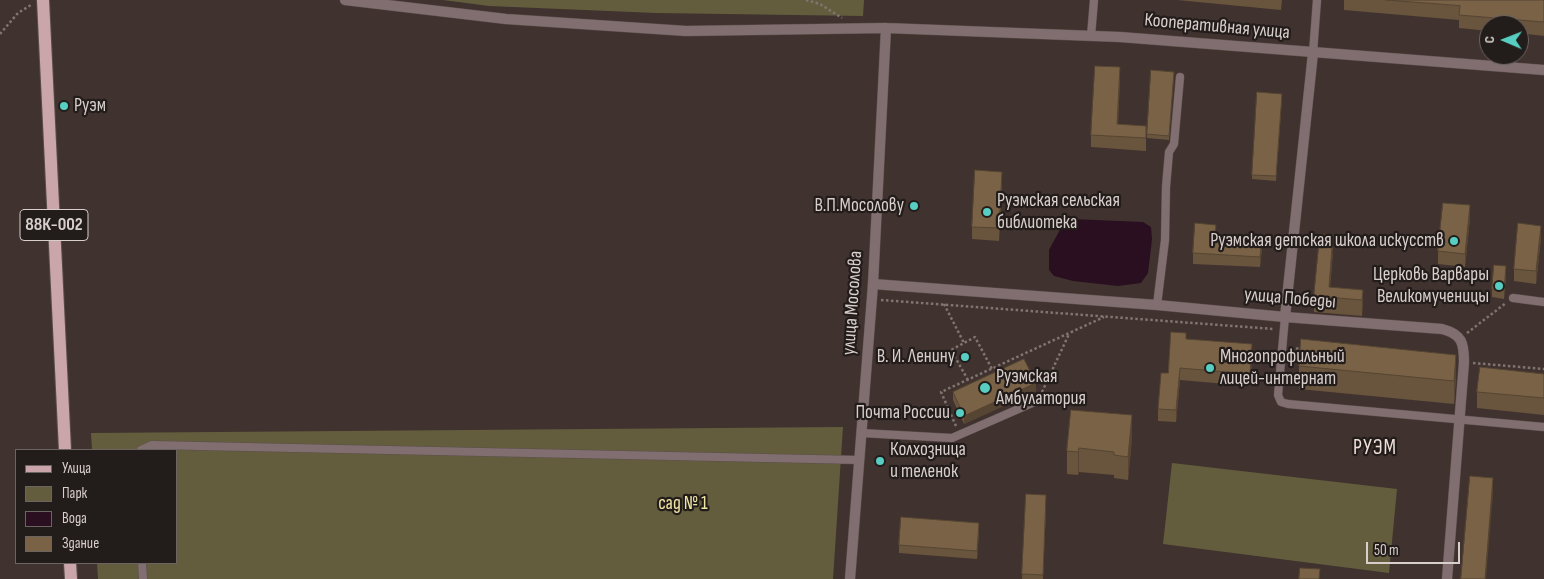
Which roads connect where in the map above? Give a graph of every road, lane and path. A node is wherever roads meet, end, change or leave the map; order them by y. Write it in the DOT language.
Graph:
graph roads {
  1 [pos="43,0"];
  2 [pos="345,0"];
  3 [pos="806,0"];
  4 [pos="1094,0"];
  5 [pos="1317,0"];
  6 [pos="31,5"];
  7 [pos="886,28"];
  8 [pos="857,29"];
  9 [pos="0,34"];
  10 [pos="1091,36"];
  11 [pos="1313,53"];
  12 [pos="1544,70"];
  13 [pos="1180,77"];
  14 [pos="873,284"];
  15 [pos="1513,298"];
  16 [pos="872,299"];
  17 [pos="1544,302"];
  18 [pos="944,304"];
  19 [pos="1157,305"];
  20 [pos="1104,316"];
  21 [pos="1285,317"];
  22 [pos="1284,330"];
  23 [pos="1070,332"];
  24 [pos="1460,338"];
  25 [pos="964,343"];
  26 [pos="1282,347"];
  27 [pos="1311,349"];
  28 [pos="1464,362"];
  29 [pos="992,368"];
  30 [pos="1544,369"];
  31 [pos="968,380"];
  32 [pos="1038,400"];
  33 [pos="1459,419"];
  34 [pos="1544,427"];
  35 [pos="861,433"];
  36 [pos="960,434"];
  37 [pos="65,449"];
  38 [pos="143,449"];
  39 [pos="859,460"];
  40 [pos="70,564"];
  41 [pos="142,564"];
  42 [pos="71,579"];
  43 [pos="143,579"];
  44 [pos="850,579"];
  45 [pos="1448,579"];
  1 -- 37 [label="main road, 88К-002"];
  2 -- 8 [label="street, Кооперативная улица"];
  3 -- 8 [label="path"];
  4 -- 10 [label="lane"];
  5 -- 11 [label="lane"];
  6 -- 9 [label="path"];
  7 -- 8 [label="street, Кооперативная улица"];
  7 -- 10 [label="street, Кооперативная улица"];
  7 -- 14 [label="street, улица Мосолова"];
  10 -- 11 [label="street, Кооперативная улица"];
  11 -- 12 [label="street, Кооперативная улица"];
  11 -- 21 [label="street"];
  13 -- 19 [label="lane"];
  14 -- 16 [label="street, улица Мосолова"];
  14 -- 19 [label="street, улица Победы"];
  15 -- 17 [label="lane"];
  15 -- 24 [label="path"];
  16 -- 18 [label="path"];
  16 -- 35 [label="street, улица Мосолова"];
  18 -- 20 [label="path"];
  18 -- 25 [label="path"];
  19 -- 21 [label="street, улица Победы"];
  20 -- 22 [label="path"];
  20 -- 23 [label="path"];
  21 -- 22 [label="lane"];
  21 -- 24 [label="street, улица Победы"];
  22 -- 26 [label="lane"];
  23 -- 29 [label="path"];
  23 -- 32 [label="path"];
  24 -- 28 [label="street"];
  25 -- 29 [label="path"];
  25 -- 31 [label="path"];
  26 -- 27 [label="path"];
  26 -- 33 [label="lane"];
  28 -- 30 [label="path"];
  28 -- 33 [label="street"];
  29 -- 31 [label="path"];
  31 -- 36 [label="path"];
  32 -- 36 [label="lane"];
  33 -- 34 [label="lane"];
  33 -- 45 [label="street"];
  35 -- 36 [label="lane"];
  35 -- 39 [label="street, улица Мосолова"];
  38 -- 39 [label="lane"];
  39 -- 44 [label="street, улица Мосолова"];
  40 -- 42 [label="main road"];
  41 -- 43 [label="lane"];
}
